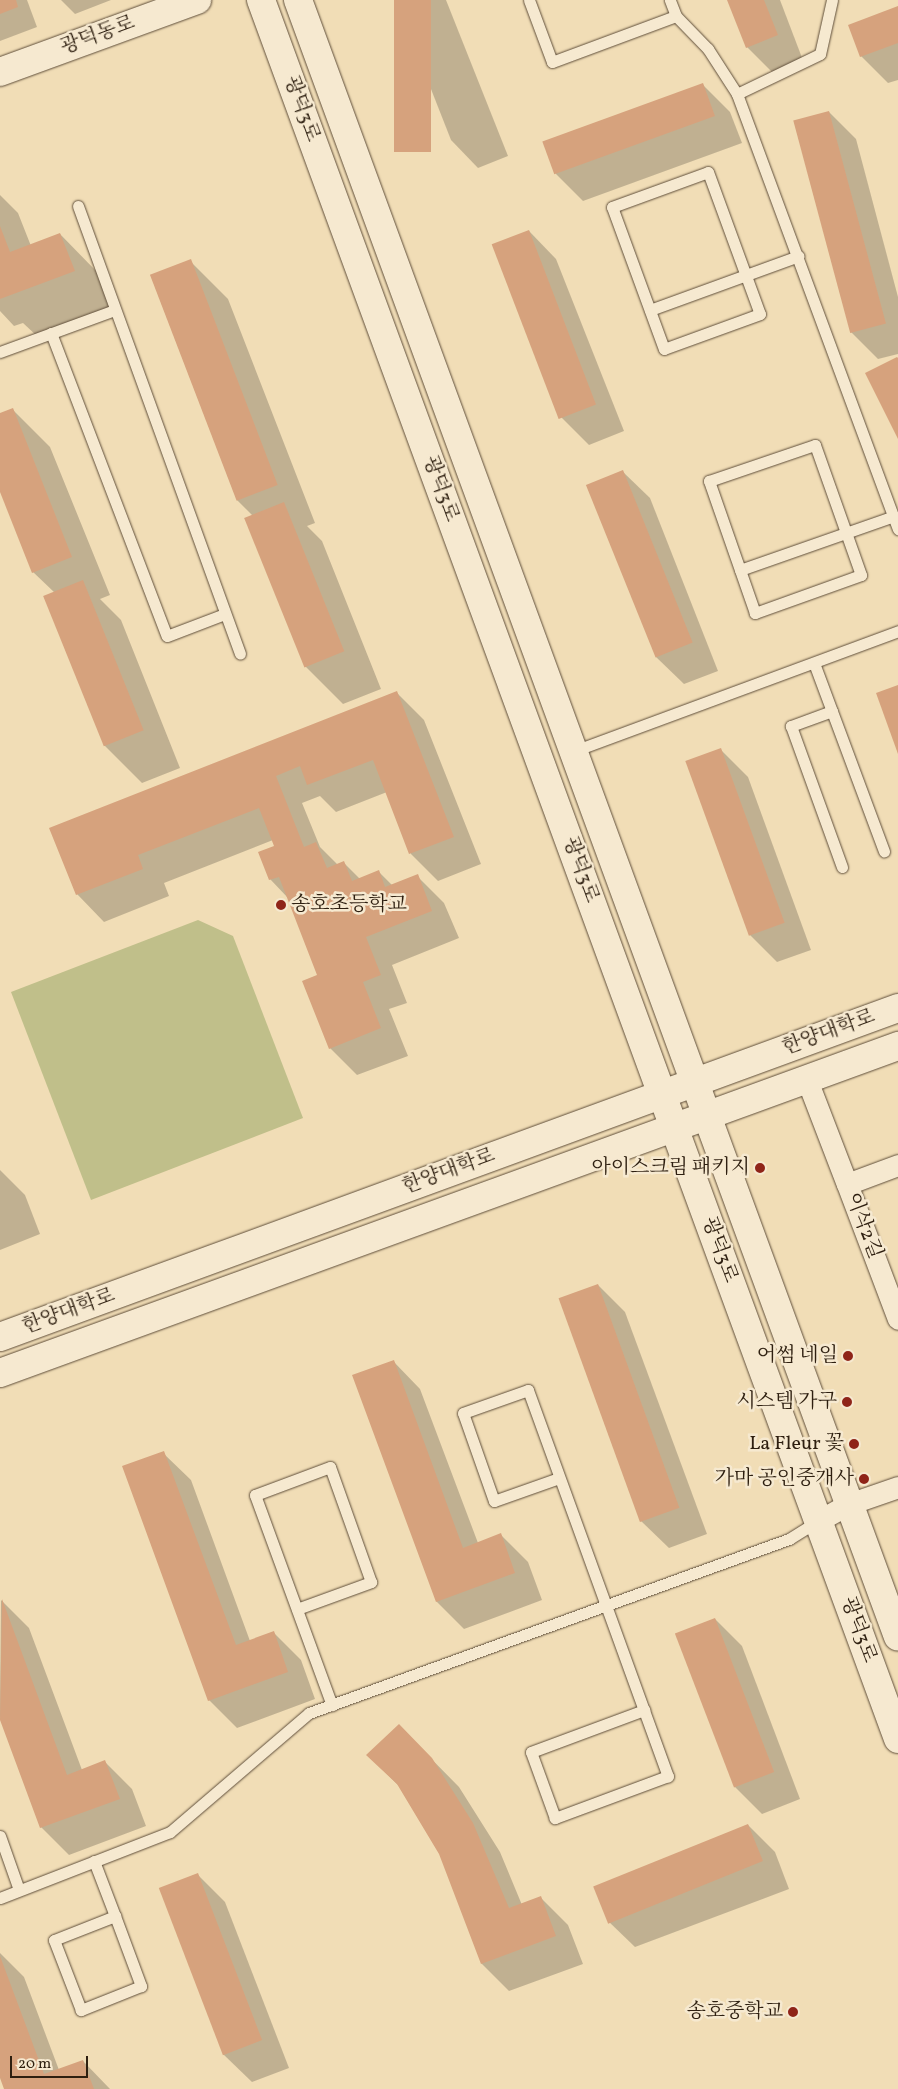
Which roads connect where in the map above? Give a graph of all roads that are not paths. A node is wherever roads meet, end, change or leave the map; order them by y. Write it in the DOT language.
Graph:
graph roads {
  1 [pos="197,0"];
  2 [pos="262,0"];
  3 [pos="298,0"];
  4 [pos="529,0"];
  5 [pos="670,0"];
  6 [pos="832,0"];
  7 [pos="676,16"];
  8 [pos="0,72"];
  9 [pos="737,94"];
  10 [pos="78,206"];
  11 [pos="798,256"];
  12 [pos="745,275"];
  13 [pos="115,310"];
  14 [pos="650,310"];
  15 [pos="51,333"];
  16 [pos="0,352"];
  17 [pos="894,516"];
  18 [pos="898,529"];
  19 [pos="846,532"];
  20 [pos="740,570"];
  21 [pos="225,614"];
  22 [pos="898,631"];
  23 [pos="240,654"];
  24 [pos="814,663"];
  25 [pos="832,711"];
  26 [pos="573,752"];
  27 [pos="884,851"];
  28 [pos="842,867"];
  29 [pos="898,1008"];
  30 [pos="898,1046"];
  31 [pos="807,1080"];
  32 [pos="694,1082"];
  33 [pos="662,1094"];
  34 [pos="708,1117"];
  35 [pos="675,1130"];
  36 [pos="898,1165"];
  37 [pos="847,1184"];
  38 [pos="898,1319"];
  39 [pos="0,1337"];
  40 [pos="0,1373"];
  41 [pos="559,1478"];
  42 [pos="898,1487"];
  43 [pos="849,1504"];
  44 [pos="818,1522"];
  45 [pos="604,1606"];
  46 [pos="297,1609"];
  47 [pos="898,1638"];
  48 [pos="332,1705"];
  49 [pos="644,1710"];
  50 [pos="898,1739"];
  51 [pos="0,1836"];
  52 [pos="94,1861"];
  53 [pos="19,1890"];
  54 [pos="0,1898"];
  55 [pos="115,1916"];
  1 -- 8 [label="street, 광덕동로"];
  2 -- 33 [label="street, 광덕3로"];
  3 -- 26 [label="street, 광덕3로"];
  4 -- 7 [label="lane"];
  5 -- 7 [label="lane"];
  6 -- 9 [label="lane"];
  7 -- 9 [label="lane"];
  9 -- 11 [label="lane"];
  10 -- 13 [label="lane"];
  11 -- 12 [label="lane"];
  11 -- 17 [label="lane"];
  12 -- 14 [label="lane"];
  12 -- 14 [label="lane"];
  12 -- 14 [label="lane"];
  13 -- 15 [label="lane"];
  13 -- 21 [label="lane"];
  15 -- 16 [label="lane"];
  15 -- 21 [label="lane"];
  17 -- 18 [label="lane"];
  17 -- 19 [label="lane"];
  19 -- 20 [label="lane"];
  19 -- 20 [label="lane"];
  19 -- 20 [label="lane"];
  21 -- 23 [label="lane"];
  22 -- 24 [label="lane"];
  24 -- 25 [label="lane"];
  24 -- 26 [label="lane"];
  25 -- 27 [label="lane"];
  25 -- 28 [label="lane"];
  26 -- 32 [label="street, 광덕3로"];
  29 -- 32 [label="street, 한양대학로"];
  30 -- 31 [label="street, 한양대학로"];
  31 -- 34 [label="street, 한양대학로"];
  31 -- 37 [label="street"];
  32 -- 33 [label="street, 한양대학로"];
  32 -- 34 [label="street, 광덕3로"];
  33 -- 35 [label="street, 광덕3로"];
  33 -- 39 [label="street, 한양대학로"];
  34 -- 35 [label="street, 한양대학로"];
  34 -- 43 [label="street, 광덕3로"];
  35 -- 40 [label="street, 한양대학로"];
  35 -- 44 [label="street, 광덕3로"];
  36 -- 37 [label="street, 이삭2길"];
  37 -- 38 [label="street, 이삭2길"];
  41 -- 41 [label="lane"];
  41 -- 45 [label="lane"];
  42 -- 43 [label="street"];
  43 -- 44 [label="street"];
  43 -- 47 [label="street, 광덕3로"];
  44 -- 45 [label="lane"];
  44 -- 50 [label="street, 광덕3로"];
  45 -- 48 [label="lane"];
  45 -- 49 [label="lane"];
  46 -- 46 [label="lane"];
  46 -- 48 [label="lane"];
  48 -- 52 [label="lane"];
  49 -- 49 [label="lane"];
  51 -- 53 [label="lane"];
  52 -- 53 [label="lane"];
  52 -- 55 [label="lane"];
  53 -- 54 [label="lane"];
  55 -- 55 [label="lane"];
}
